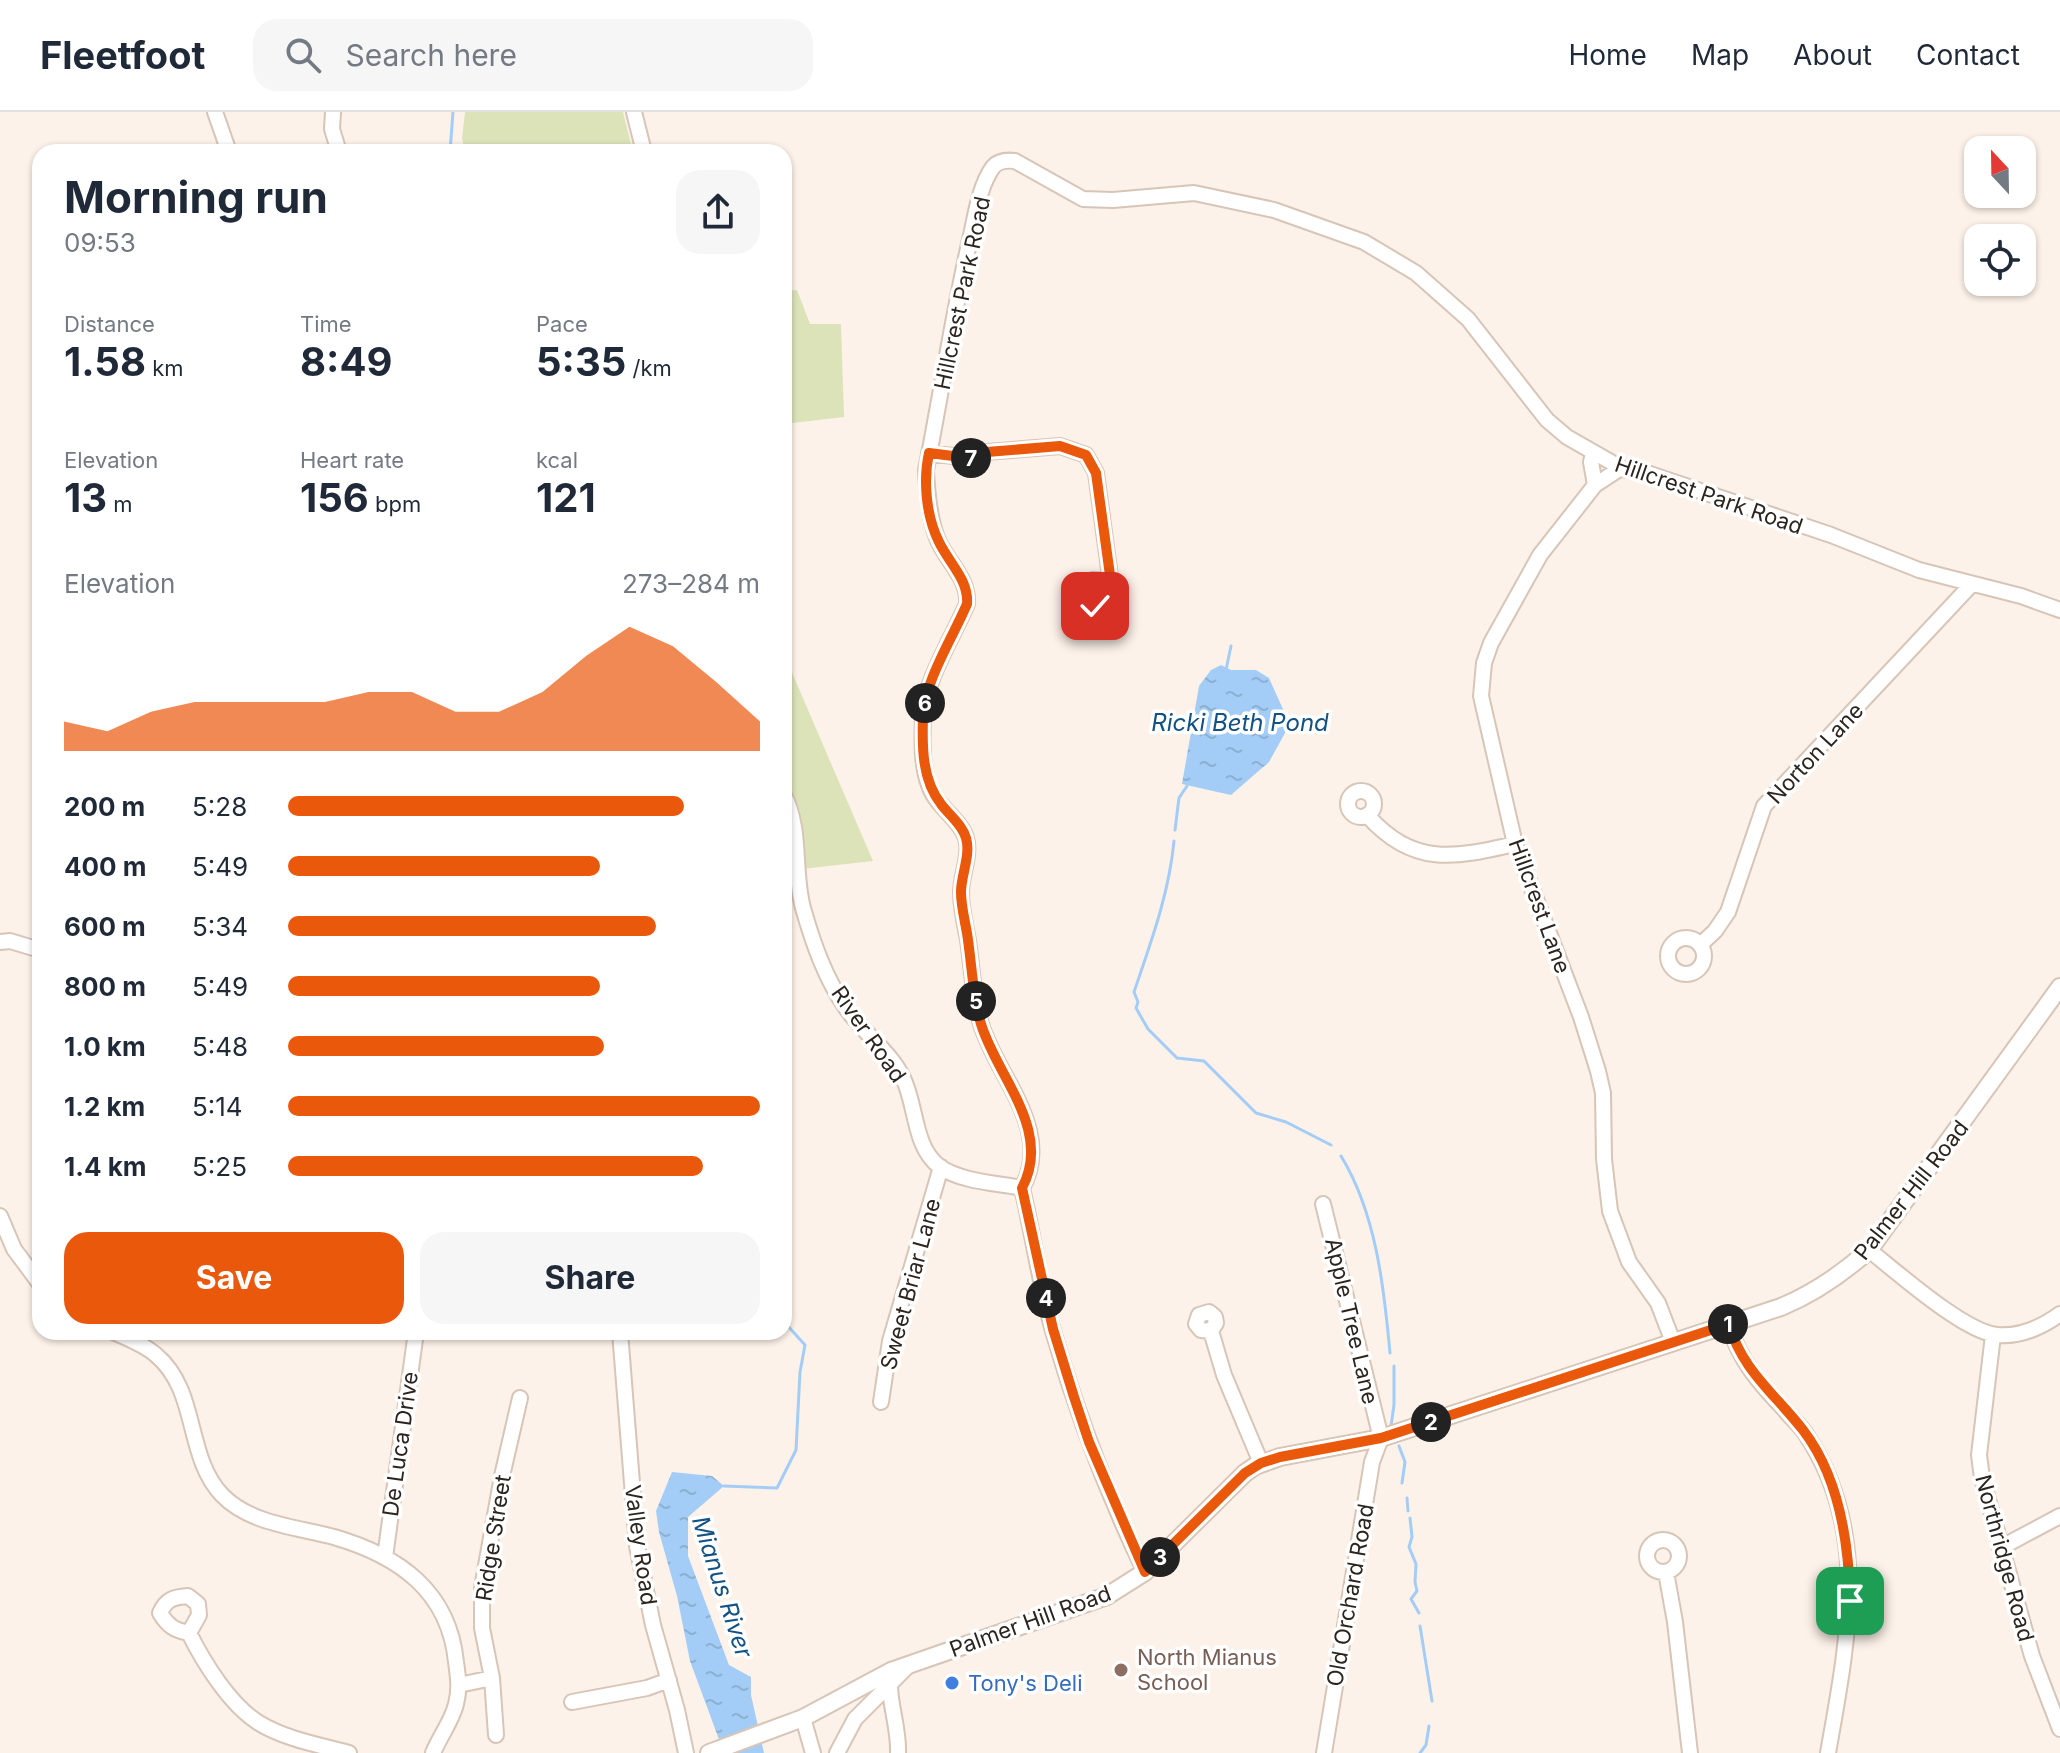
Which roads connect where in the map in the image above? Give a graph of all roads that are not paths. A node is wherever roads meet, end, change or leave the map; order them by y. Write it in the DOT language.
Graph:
graph roads {
  1 [pos="215,112"];
  2 [pos="333,112"];
  3 [pos="634,112"];
  4 [pos="226,144"];
  5 [pos="337,144"];
  6 [pos="642,144"];
  7 [pos="929,453"];
  8 [pos="1593,454"];
  9 [pos="1621,468"];
  10 [pos="1595,485"];
  11 [pos="1111,581"];
  12 [pos="1971,585"];
  13 [pos="2060,610"];
  14 [pos="1367,815"];
  15 [pos="792,817"];
  16 [pos="1515,844"];
  17 [pos="0,942"];
  18 [pos="1700,945"];
  19 [pos="32,948"];
  20 [pos="2060,987"];
  21 [pos="941,1167"];
  22 [pos="1022,1188"];
  23 [pos="1323,1204"];
  24 [pos="0,1216"];
  25 [pos="1869,1250"];
  26 [pos="32,1275"];
  27 [pos="2060,1314"];
  28 [pos="1729,1324"];
  29 [pos="1211,1331"];
  30 [pos="1993,1335"];
  31 [pos="129,1340"];
  32 [pos="415,1340"];
  33 [pos="621,1340"];
  34 [pos="1673,1342"];
  35 [pos="520,1398"];
  36 [pos="881,1402"];
  37 [pos="1381,1438"];
  38 [pos="1261,1463"];
  39 [pos="2060,1516"];
  40 [pos="2000,1548"];
  41 [pos="385,1557"];
  42 [pos="1145,1572"];
  43 [pos="1666,1572"];
  44 [pos="189,1633"];
  45 [pos="909,1665"];
  46 [pos="492,1678"];
  47 [pos="669,1680"];
  48 [pos="459,1685"];
  49 [pos="890,1687"];
  50 [pos="572,1702"];
  51 [pos="803,1718"];
  52 [pos="2060,1729"];
  53 [pos="496,1735"];
  54 [pos="711,1752"];
  55 [pos="349,1753"];
  56 [pos="433,1753"];
  57 [pos="686,1753"];
  58 [pos="813,1753"];
  59 [pos="837,1753"];
  60 [pos="898,1753"];
  61 [pos="1324,1753"];
  62 [pos="1690,1753"];
  63 [pos="1828,1753"];
  1 -- 4 [label="street"];
  2 -- 5 [label="street"];
  3 -- 6 [label="street"];
  7 -- 8 [label="street, Hillcrest Park Road"];
  7 -- 11 [label="street"];
  7 -- 22 [label="street, Hillcrest Park Road"];
  8 -- 9 [label="street, Hillcrest Park Road"];
  8 -- 10 [label="street"];
  9 -- 10 [label="street, Hillcrest Lane"];
  9 -- 12 [label="street, Hillcrest Park Road"];
  10 -- 16 [label="street, Hillcrest Lane"];
  12 -- 13 [label="street, Hillcrest Park Road"];
  12 -- 18 [label="street, Norton Lane"];
  14 -- 16 [label="street"];
  15 -- 21 [label="street, River Road"];
  16 -- 34 [label="street, Hillcrest Lane"];
  17 -- 19 [label="street"];
  20 -- 25 [label="main road, Palmer Hill Road"];
  21 -- 22 [label="street"];
  21 -- 36 [label="street, Sweet Briar Lane"];
  22 -- 42 [label="street"];
  23 -- 37 [label="street, Apple Tree Lane"];
  24 -- 26 [label="street"];
  25 -- 28 [label="main road, Palmer Hill Road"];
  25 -- 30 [label="street"];
  27 -- 30 [label="street"];
  28 -- 34 [label="main road, Palmer Hill Road"];
  28 -- 63 [label="street"];
  29 -- 38 [label="street"];
  30 -- 40 [label="street, Northridge Road"];
  31 -- 41 [label="street"];
  32 -- 41 [label="street, De Luca Drive"];
  33 -- 47 [label="street, Valley Road"];
  34 -- 37 [label="main road, Palmer Hill Road"];
  35 -- 46 [label="street, Ridge Street"];
  37 -- 38 [label="main road, Palmer Hill Road"];
  37 -- 61 [label="street, Old Orchard Road"];
  38 -- 42 [label="main road, Palmer Hill Road"];
  39 -- 40 [label="street"];
  40 -- 52 [label="street, Northridge Road"];
  41 -- 48 [label="street"];
  42 -- 45 [label="main road, Palmer Hill Road"];
  43 -- 62 [label="street"];
  44 -- 55 [label="street"];
  45 -- 49 [label="street"];
  45 -- 51 [label="main road, Palmer Hill Road"];
  46 -- 48 [label="street"];
  46 -- 53 [label="street, Ridge Street"];
  47 -- 50 [label="street"];
  47 -- 57 [label="street, Valley Road"];
  48 -- 56 [label="street"];
  49 -- 59 [label="street"];
  49 -- 60 [label="street"];
  51 -- 54 [label="main road, Palmer Hill Road"];
  51 -- 58 [label="street"];
}
